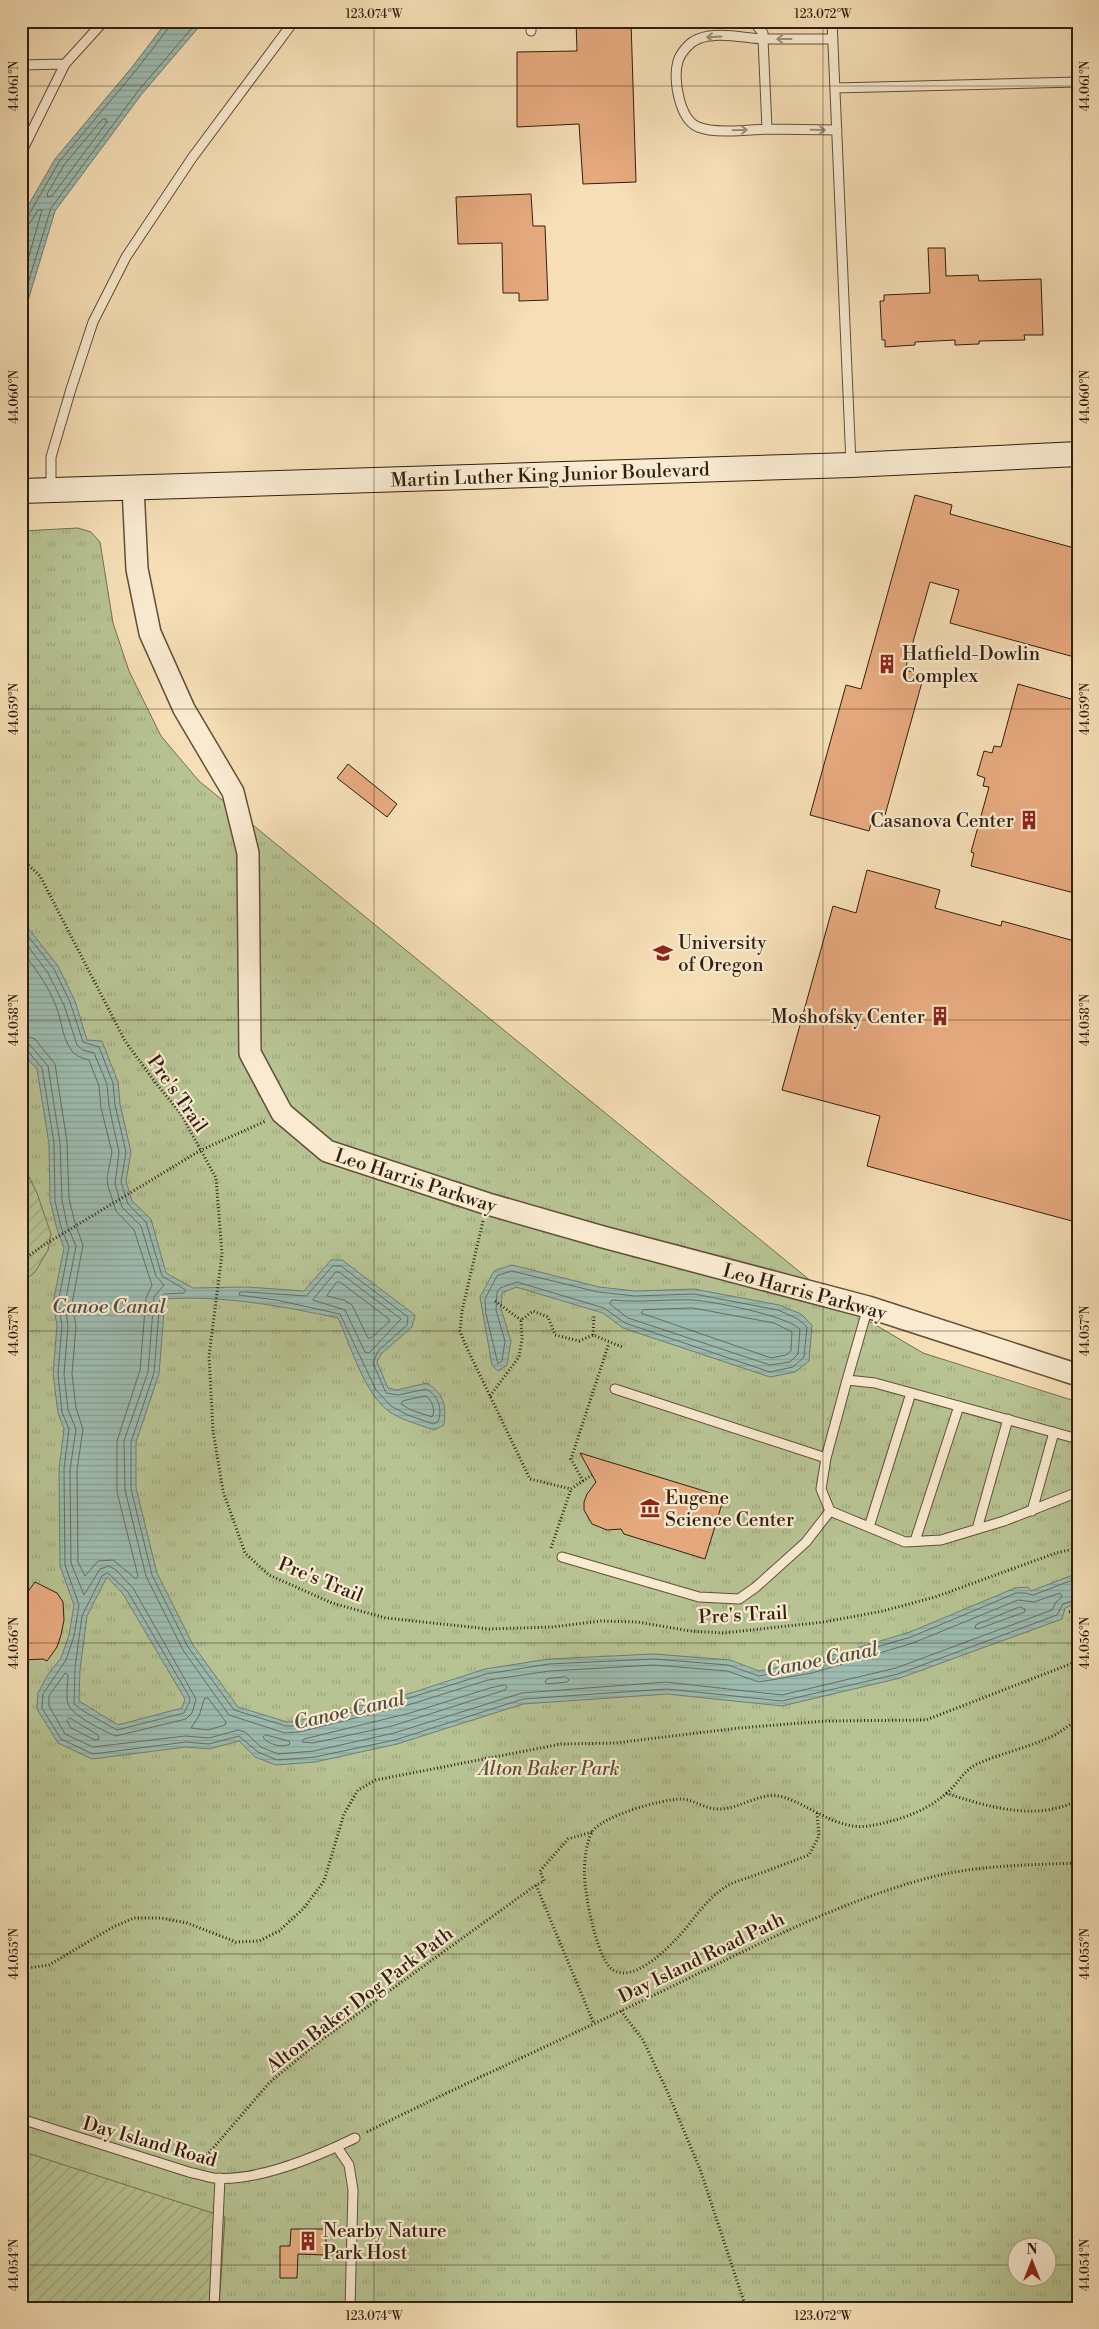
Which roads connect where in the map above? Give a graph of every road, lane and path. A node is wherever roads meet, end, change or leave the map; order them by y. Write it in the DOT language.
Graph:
graph roads {
  1 [pos="104,21"];
  2 [pos="294,21"];
  3 [pos="531,21"];
  4 [pos="753,21"];
  5 [pos="832,21"];
  6 [pos="531,31"];
  7 [pos="763,40"];
  8 [pos="833,40"];
  9 [pos="65,64"];
  10 [pos="21,65"];
  11 [pos="1078,82"];
  12 [pos="835,88"];
  13 [pos="767,130"];
  14 [pos="837,130"];
  15 [pos="21,153"];
  16 [pos="1078,454"];
  17 [pos="851,465"];
  18 [pos="133,487"];
  19 [pos="21,490"];
  20 [pos="51,490"];
  21 [pos="21,858"];
  22 [pos="282,1113"];
  23 [pos="201,1150"];
  24 [pos="488,1204"];
  25 [pos="21,1261"];
  26 [pos="496,1301"];
  27 [pos="868,1307"];
  28 [pos="594,1315"];
  29 [pos="521,1320"];
  30 [pos="593,1335"];
  31 [pos="609,1343"];
  32 [pos="622,1347"];
  33 [pos="1078,1375"];
  34 [pos="847,1380"];
  35 [pos="615,1389"];
  36 [pos="911,1393"];
  37 [pos="490,1396"];
  38 [pos="959,1406"];
  39 [pos="1008,1419"];
  40 [pos="1054,1432"];
  41 [pos="1078,1438"];
  42 [pos="826,1458"];
  43 [pos="592,1475"];
  44 [pos="583,1481"];
  45 [pos="571,1489"];
  46 [pos="1078,1492"];
  47 [pos="830,1511"];
  48 [pos="1032,1511"];
  49 [pos="868,1527"];
  50 [pos="977,1529"];
  51 [pos="915,1541"];
  52 [pos="1078,1548"];
  53 [pos="562,1557"];
  54 [pos="21,1558"];
  55 [pos="21,1594"];
  56 [pos="1078,1609"];
  57 [pos="1069,1612"];
  58 [pos="1078,1661"];
  59 [pos="1078,1720"];
  60 [pos="946,1793"];
  61 [pos="1078,1800"];
  62 [pos="817,1812"];
  63 [pos="592,1832"];
  64 [pos="1078,1863"];
  65 [pos="536,1885"];
  66 [pos="21,1969"];
  67 [pos="620,2011"];
  68 [pos="594,2024"];
  69 [pos="21,2119"];
  70 [pos="355,2138"];
  71 [pos="337,2147"];
  72 [pos="192,2173"];
  73 [pos="220,2178"];
  74 [pos="214,2308"];
  75 [pos="350,2308"];
  76 [pos="746,2308"];
  1 -- 9 [label="lane"];
  2 -- 20 [label="lane"];
  3 -- 6 [label="lane"];
  4 -- 7 [label="lane"];
  5 -- 8 [label="lane"];
  8 -- 7 [label="lane, one-way"];
  7 -- 13 [label="lane"];
  7 -- 13 [label="lane, one-way"];
  8 -- 12 [label="lane"];
  9 -- 10 [label="lane"];
  9 -- 15 [label="lane"];
  11 -- 12 [label="lane"];
  12 -- 14 [label="lane"];
  13 -- 14 [label="lane, one-way"];
  14 -- 17 [label="lane"];
  16 -- 17 [label="main road, Martin Luther King Junior Boulevard"];
  17 -- 18 [label="main road, Martin Luther King Junior Boulevard"];
  18 -- 20 [label="main road, Martin Luther King Junior Boulevard"];
  18 -- 22 [label="street, Leo Harris Parkway"];
  19 -- 20 [label="main road, Martin Luther King Junior Boulevard"];
  21 -- 23 [label="path, Pre's Trail"];
  22 -- 23 [label="path"];
  22 -- 24 [label="street, Leo Harris Parkway"];
  23 -- 25 [label="path"];
  23 -- 52 [label="path, Pre's Trail"];
  24 -- 27 [label="street, Leo Harris Parkway"];
  24 -- 37 [label="path"];
  26 -- 29 [label="path"];
  27 -- 33 [label="street, Leo Harris Parkway"];
  27 -- 34 [label="lane"];
  28 -- 30 [label="path"];
  29 -- 30 [label="path"];
  29 -- 37 [label="path"];
  30 -- 31 [label="path"];
  31 -- 32 [label="path"];
  31 -- 44 [label="path"];
  34 -- 36 [label="lane"];
  34 -- 42 [label="lane"];
  35 -- 42 [label="lane"];
  36 -- 38 [label="lane"];
  36 -- 49 [label="lane"];
  37 -- 45 [label="path"];
  38 -- 39 [label="lane"];
  38 -- 51 [label="lane"];
  39 -- 40 [label="lane"];
  39 -- 50 [label="lane"];
  40 -- 41 [label="lane"];
  40 -- 48 [label="lane"];
  42 -- 47 [label="lane"];
  43 -- 44 [label="path"];
  44 -- 45 [label="path"];
  45 -- 53 [label="path"];
  46 -- 48 [label="lane"];
  47 -- 49 [label="lane"];
  47 -- 53 [label="lane"];
  48 -- 50 [label="lane"];
  49 -- 51 [label="lane"];
  50 -- 51 [label="lane"];
  54 -- 55 [label="path"];
  56 -- 57 [label="path"];
  58 -- 66 [label="path"];
  59 -- 60 [label="path"];
  60 -- 61 [label="path"];
  60 -- 62 [label="path"];
  62 -- 63 [label="path"];
  62 -- 63 [label="path"];
  63 -- 65 [label="path"];
  64 -- 67 [label="path, Day Island Road Path"];
  65 -- 68 [label="path"];
  65 -- 72 [label="path, Alton Baker Dog Park Path"];
  67 -- 68 [label="path, Day Island Road Path"];
  67 -- 76 [label="path"];
  68 -- 70 [label="path, Day Island Road Path"];
  69 -- 72 [label="lane, Day Island Road"];
  70 -- 71 [label="lane, Day Island Road"];
  71 -- 73 [label="lane, Day Island Road"];
  71 -- 75 [label="lane"];
  72 -- 73 [label="lane, Day Island Road"];
  73 -- 74 [label="lane"];
}
